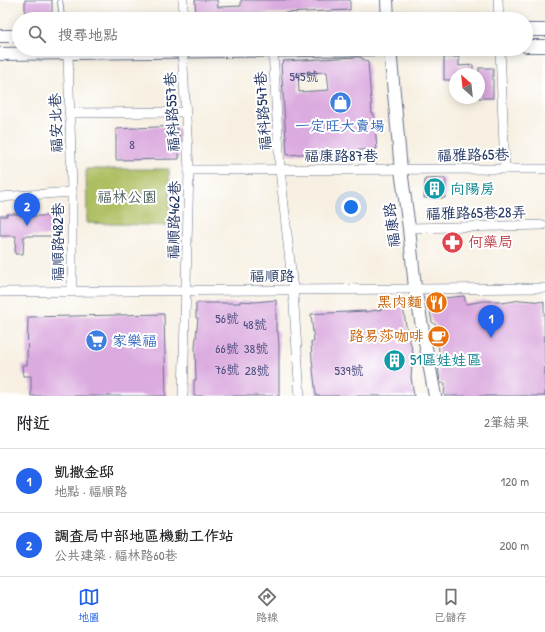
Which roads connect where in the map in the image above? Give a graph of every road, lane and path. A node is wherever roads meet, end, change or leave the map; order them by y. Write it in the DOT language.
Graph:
graph roads {
  1 [pos="60,0"];
  2 [pos="183,0"];
  3 [pos="387,0"];
  4 [pos="498,0"];
  5 [pos="61,12"];
  6 [pos="183,12"];
  7 [pos="388,12"];
  8 [pos="499,12"];
  9 [pos="533,30"];
  10 [pos="545,30"];
  11 [pos="0,36"];
  12 [pos="12,36"];
  13 [pos="533,46"];
  14 [pos="545,46"];
  15 [pos="0,54"];
  16 [pos="12,54"];
  17 [pos="68,56"];
  18 [pos="182,56"];
  19 [pos="273,56"];
  20 [pos="391,56"];
  21 [pos="500,56"];
  22 [pos="186,112"];
  23 [pos="70,113"];
  24 [pos="280,169"];
  25 [pos="505,169"];
  26 [pos="545,169"];
  27 [pos="189,170"];
  28 [pos="401,170"];
  29 [pos="72,192"];
  30 [pos="0,197"];
  31 [pos="543,225"];
  32 [pos="409,228"];
  33 [pos="415,288"];
  34 [pos="545,288"];
  35 [pos="186,290"];
  36 [pos="293,290"];
  37 [pos="0,292"];
  38 [pos="72,292"];
  39 [pos="183,396"];
  40 [pos="300,396"];
  41 [pos="435,396"];
  1 -- 5 [label="lane"];
  2 -- 6 [label="street"];
  3 -- 7 [label="street"];
  4 -- 8 [label="street"];
  9 -- 10 [label="street"];
  11 -- 12 [label="street"];
  13 -- 14 [label="street"];
  15 -- 16 [label="street"];
  17 -- 23 [label="street, 福安北巷"];
  18 -- 22 [label="street, 福科路557巷"];
  19 -- 24 [label="street, 福科路547巷"];
  20 -- 28 [label="street, 福康路"];
  21 -- 25 [label="street"];
  22 -- 23 [label="street"];
  22 -- 27 [label="street, 福科路557巷"];
  23 -- 29 [label="street, 福安北巷"];
  24 -- 27 [label="street, 福順路462巷"];
  24 -- 28 [label="street, 福康路87巷"];
  24 -- 36 [label="street, 福科路547巷"];
  25 -- 26 [label="street, 福雅路65巷"];
  25 -- 28 [label="street, 福雅路65巷"];
  27 -- 35 [label="street, 福順路462巷"];
  28 -- 32 [label="street, 福康路"];
  29 -- 30 [label="street"];
  29 -- 38 [label="street, 福順路482巷"];
  31 -- 32 [label="street, 福雅路65巷28弄"];
  32 -- 33 [label="street, 福康路"];
  33 -- 34 [label="street, 福順路"];
  33 -- 36 [label="street, 福順路"];
  33 -- 41 [label="street, 福康路"];
  35 -- 36 [label="street, 福順路"];
  35 -- 38 [label="street, 福順路"];
  35 -- 39 [label="street, 福順路462巷"];
  36 -- 40 [label="street, 福科路547巷"];
  37 -- 38 [label="street, 福順路"];
}
